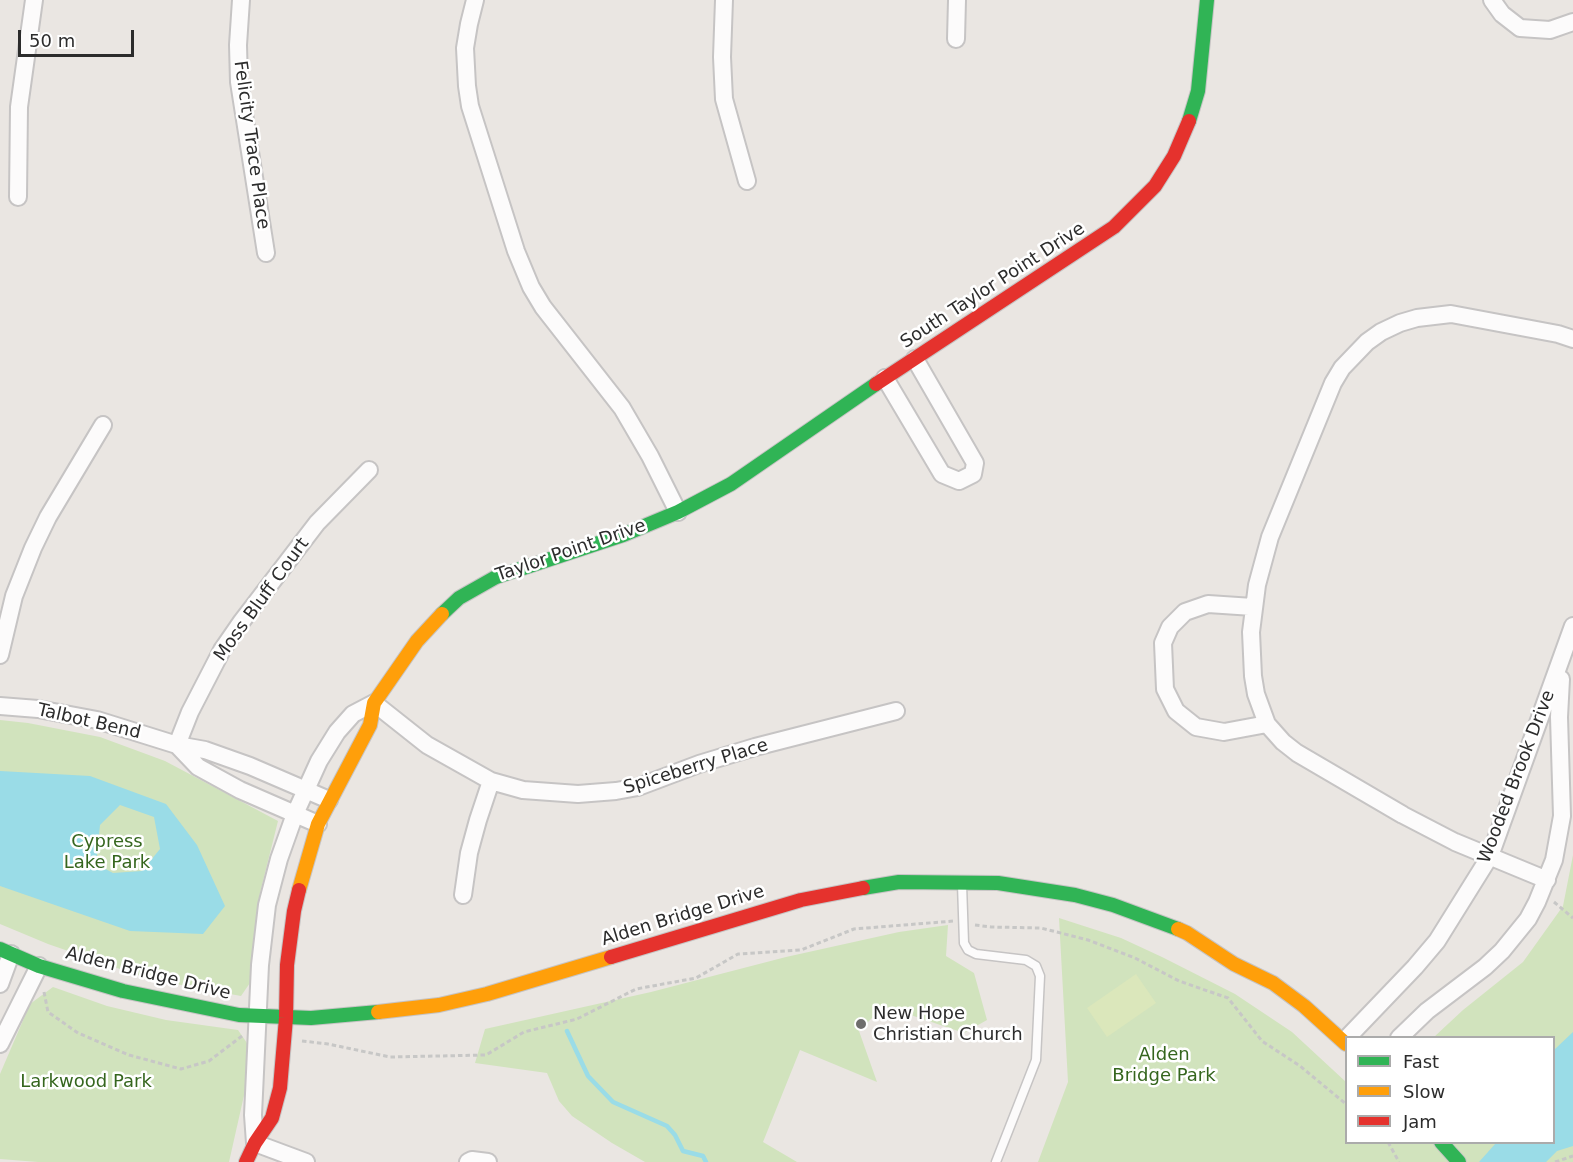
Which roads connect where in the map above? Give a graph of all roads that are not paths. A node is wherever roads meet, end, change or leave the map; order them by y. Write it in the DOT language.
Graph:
graph roads {
  1 [pos="34,0"];
  2 [pos="241,0"];
  3 [pos="724,0"];
  4 [pos="957,0"];
  5 [pos="1207,0"];
  6 [pos="1492,0"];
  7 [pos="470,1"];
  8 [pos="1573,22"];
  9 [pos="956,39"];
  10 [pos="747,182"];
  11 [pos="18,197"];
  12 [pos="266,253"];
  13 [pos="1573,339"];
  14 [pos="915,358"];
  15 [pos="885,378"];
  16 [pos="103,425"];
  17 [pos="369,470"];
  18 [pos="678,512"];
  19 [pos="1253,607"];
  20 [pos="1573,626"];
  21 [pos="1566,650"];
  22 [pos="0,655"];
  23 [pos="374,704"];
  24 [pos="0,706"];
  25 [pos="896,711"];
  26 [pos="1267,724"];
  27 [pos="177,745"];
  28 [pos="492,781"];
  29 [pos="306,789"];
  30 [pos="329,800"];
  31 [pos="295,814"];
  32 [pos="318,824"];
  33 [pos="1490,856"];
  34 [pos="1547,880"];
  35 [pos="962,883"];
  36 [pos="463,895"];
  37 [pos="5,951"];
  38 [pos="39,966"];
  39 [pos="0,984"];
  40 [pos="257,1016"];
  41 [pos="286,1018"];
  42 [pos="1350,1036"];
  43 [pos="1401,1036"];
  44 [pos="1345,1039"];
  45 [pos="0,1044"];
  46 [pos="255,1143"];
  47 [pos="1442,1144"];
  48 [pos="1456,1158"];
  49 [pos="246,1162"];
  50 [pos="306,1162"];
  51 [pos="468,1162"];
  52 [pos="488,1162"];
  53 [pos="996,1162"];
  1 -- 11 [label="street"];
  2 -- 12 [label="street, Felicity Trace Place"];
  3 -- 10 [label="street"];
  4 -- 9 [label="street"];
  5 -- 14 [label="street, South Taylor Point Drive"];
  6 -- 8 [label="street"];
  7 -- 18 [label="street"];
  13 -- 19 [label="street"];
  14 -- 15 [label="street, South Taylor Point Drive"];
  14 -- 15 [label="street"];
  15 -- 18 [label="street, South Taylor Point Drive"];
  16 -- 22 [label="street"];
  17 -- 27 [label="street, Moss Bluff Court"];
  18 -- 23 [label="street, Taylor Point Drive"];
  19 -- 26 [label="street"];
  19 -- 26 [label="street"];
  20 -- 21 [label="street, Wooded Brook Drive"];
  21 -- 33 [label="street, Wooded Brook Drive"];
  21 -- 34 [label="street, Wooded Brook Drive"];
  23 -- 28 [label="street, Spiceberry Place"];
  23 -- 29 [label="street, Taylor Point Drive"];
  23 -- 30 [label="street, Taylor Point Drive"];
  24 -- 27 [label="street, Talbot Bend"];
  25 -- 28 [label="street, Spiceberry Place"];
  26 -- 33 [label="street"];
  27 -- 29 [label="street, Talbot Bend"];
  27 -- 31 [label="street, Talbot Bend"];
  28 -- 36 [label="street"];
  29 -- 30 [label="street, Talbot Bend"];
  29 -- 31 [label="street, Taylor Point Drive"];
  30 -- 32 [label="street, Taylor Point Drive"];
  31 -- 32 [label="street, Talbot Bend"];
  31 -- 40 [label="street, Taylor Point Drive"];
  32 -- 41 [label="street, Taylor Point Drive"];
  33 -- 34 [label="street"];
  33 -- 42 [label="street, Wooded Brook Drive"];
  34 -- 43 [label="street, Wooded Brook Drive"];
  35 -- 41 [label="street, Alden Bridge Drive"];
  35 -- 44 [label="street, Alden Bridge Drive"];
  35 -- 53 [label="lane"];
  37 -- 38 [label="street, Alden Bridge Drive"];
  37 -- 39 [label="street"];
  38 -- 40 [label="street, Alden Bridge Drive"];
  38 -- 45 [label="street"];
  40 -- 41 [label="street, Alden Bridge Drive"];
  40 -- 46 [label="street, Taylor Point Drive"];
  41 -- 46 [label="street, Taylor Point Drive"];
  46 -- 49 [label="street, Taylor Point Drive"];
  46 -- 50 [label="street"];
  47 -- 48 [label="street"];
  51 -- 52 [label="street"];
}
